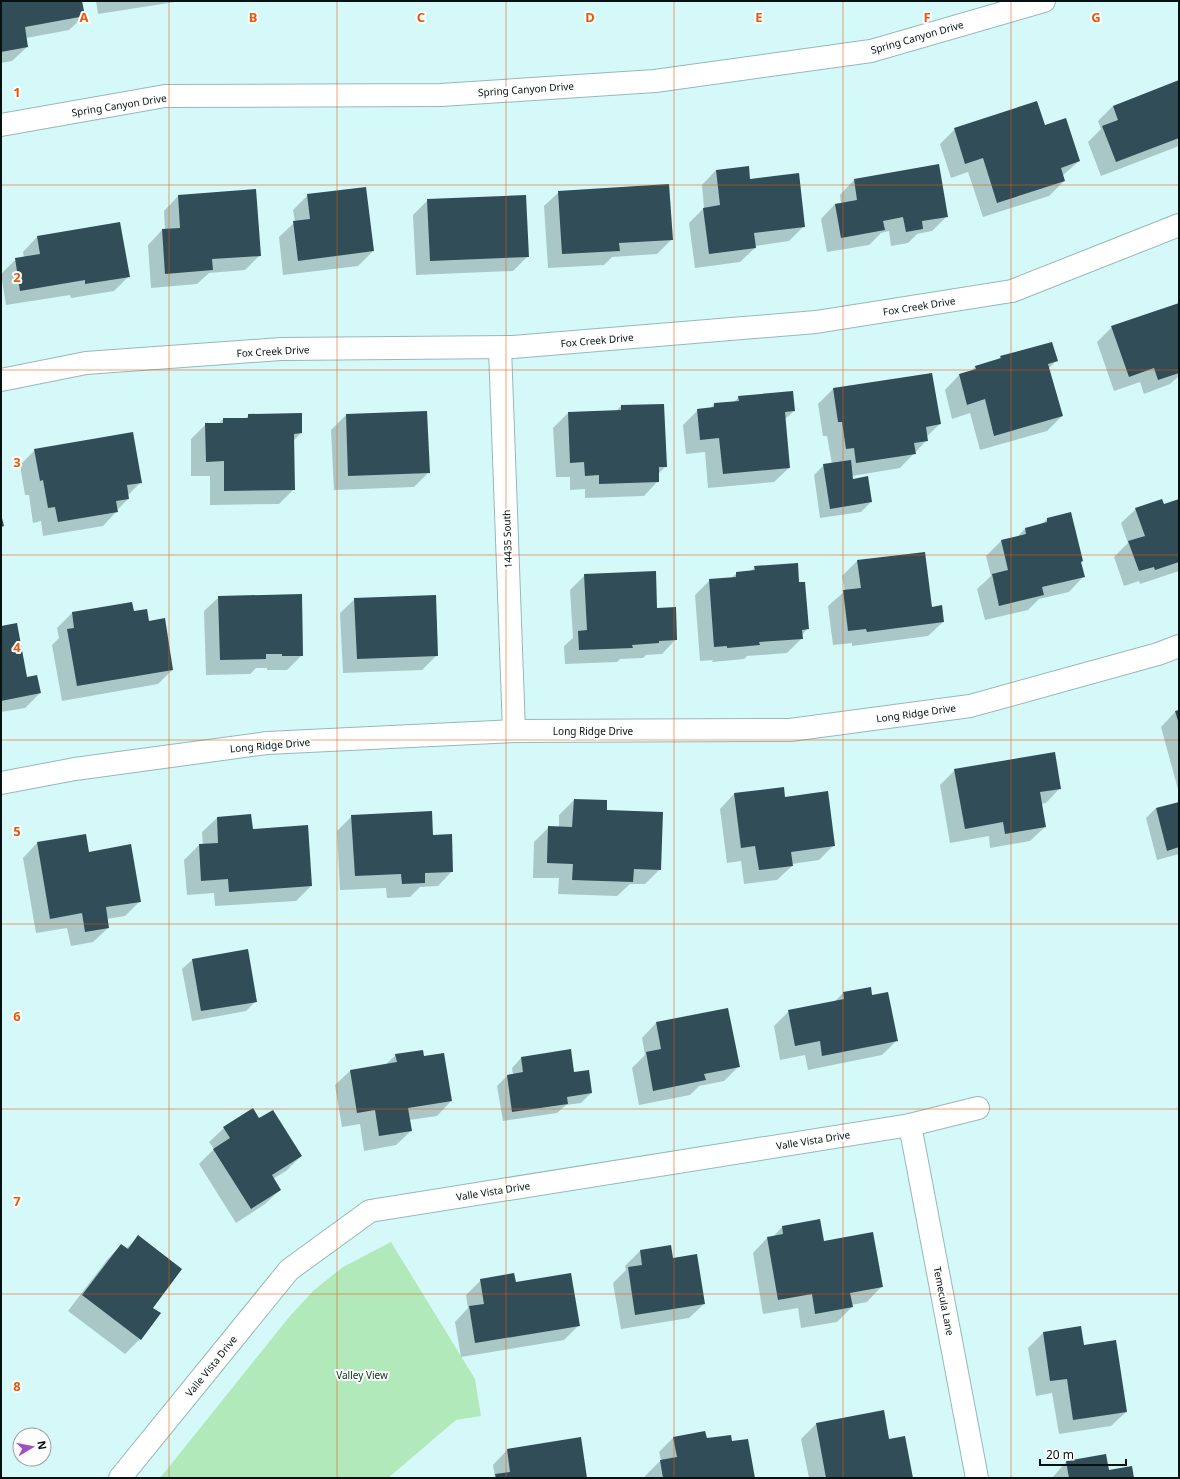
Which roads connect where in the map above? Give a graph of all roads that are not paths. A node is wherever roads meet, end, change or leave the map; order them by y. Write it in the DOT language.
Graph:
graph roads {
  1 [pos="1044,1"];
  2 [pos="1,125"];
  3 [pos="1179,225"];
  4 [pos="500,348"];
  5 [pos="1,380"];
  6 [pos="1179,646"];
  7 [pos="514,731"];
  8 [pos="1,782"];
  9 [pos="978,1108"];
  10 [pos="910,1125"];
  11 [pos="120,1478"];
  12 [pos="977,1478"];
  1 -- 2 [label="street, Spring Canyon Drive"];
  3 -- 4 [label="street, Fox Creek Drive"];
  4 -- 5 [label="street, Fox Creek Drive"];
  4 -- 7 [label="street, 14435 South"];
  6 -- 7 [label="street, Long Ridge Drive"];
  7 -- 8 [label="street, Long Ridge Drive"];
  9 -- 10 [label="street, Valle Vista Drive"];
  10 -- 11 [label="street, Valle Vista Drive"];
  10 -- 12 [label="street, Temecula Lane"];
}
